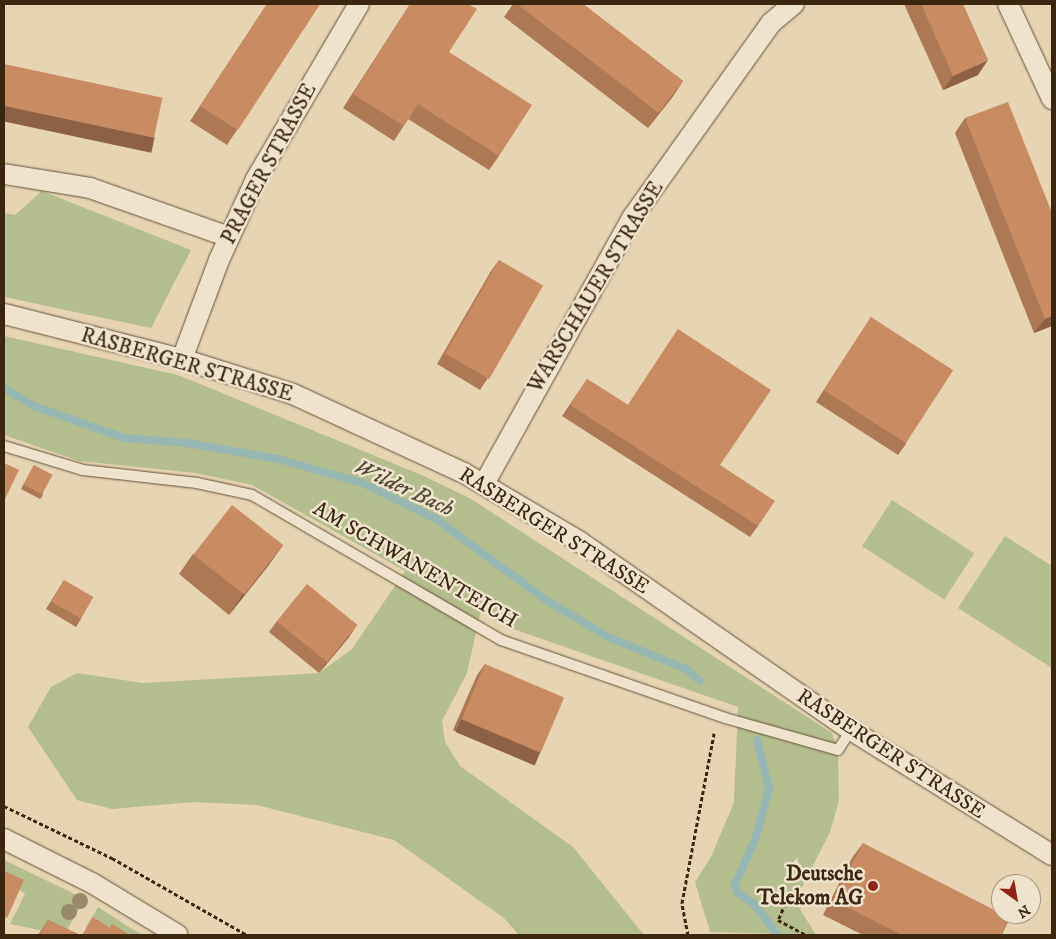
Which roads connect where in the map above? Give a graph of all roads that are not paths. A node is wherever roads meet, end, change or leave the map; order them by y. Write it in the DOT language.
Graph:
graph roads {
  1 [pos="359,4"];
  2 [pos="794,4"];
  3 [pos="1008,4"];
  4 [pos="1046,70"];
  5 [pos="1052,100"];
  6 [pos="4,174"];
  7 [pos="229,237"];
  8 [pos="4,314"];
  9 [pos="182,360"];
  10 [pos="4,446"];
  11 [pos="484,484"];
  12 [pos="851,730"];
  13 [pos="4,839"];
  14 [pos="1052,855"];
  15 [pos="178,935"];
  1 -- 7 [label="street, PRAGER STRASSE"];
  2 -- 11 [label="street, WARSCHAUER STRASSE"];
  3 -- 4 [label="street"];
  4 -- 5 [label="street"];
  6 -- 7 [label="street"];
  7 -- 9 [label="street, PRAGER STRASSE"];
  8 -- 9 [label="street, RASBERGER STRASSE"];
  9 -- 11 [label="street, RASBERGER STRASSE"];
  10 -- 12 [label="lane, AM SCHWANENTEICH"];
  11 -- 12 [label="street, RASBERGER STRASSE"];
  12 -- 14 [label="street, RASBERGER STRASSE"];
  13 -- 15 [label="street"];
}
